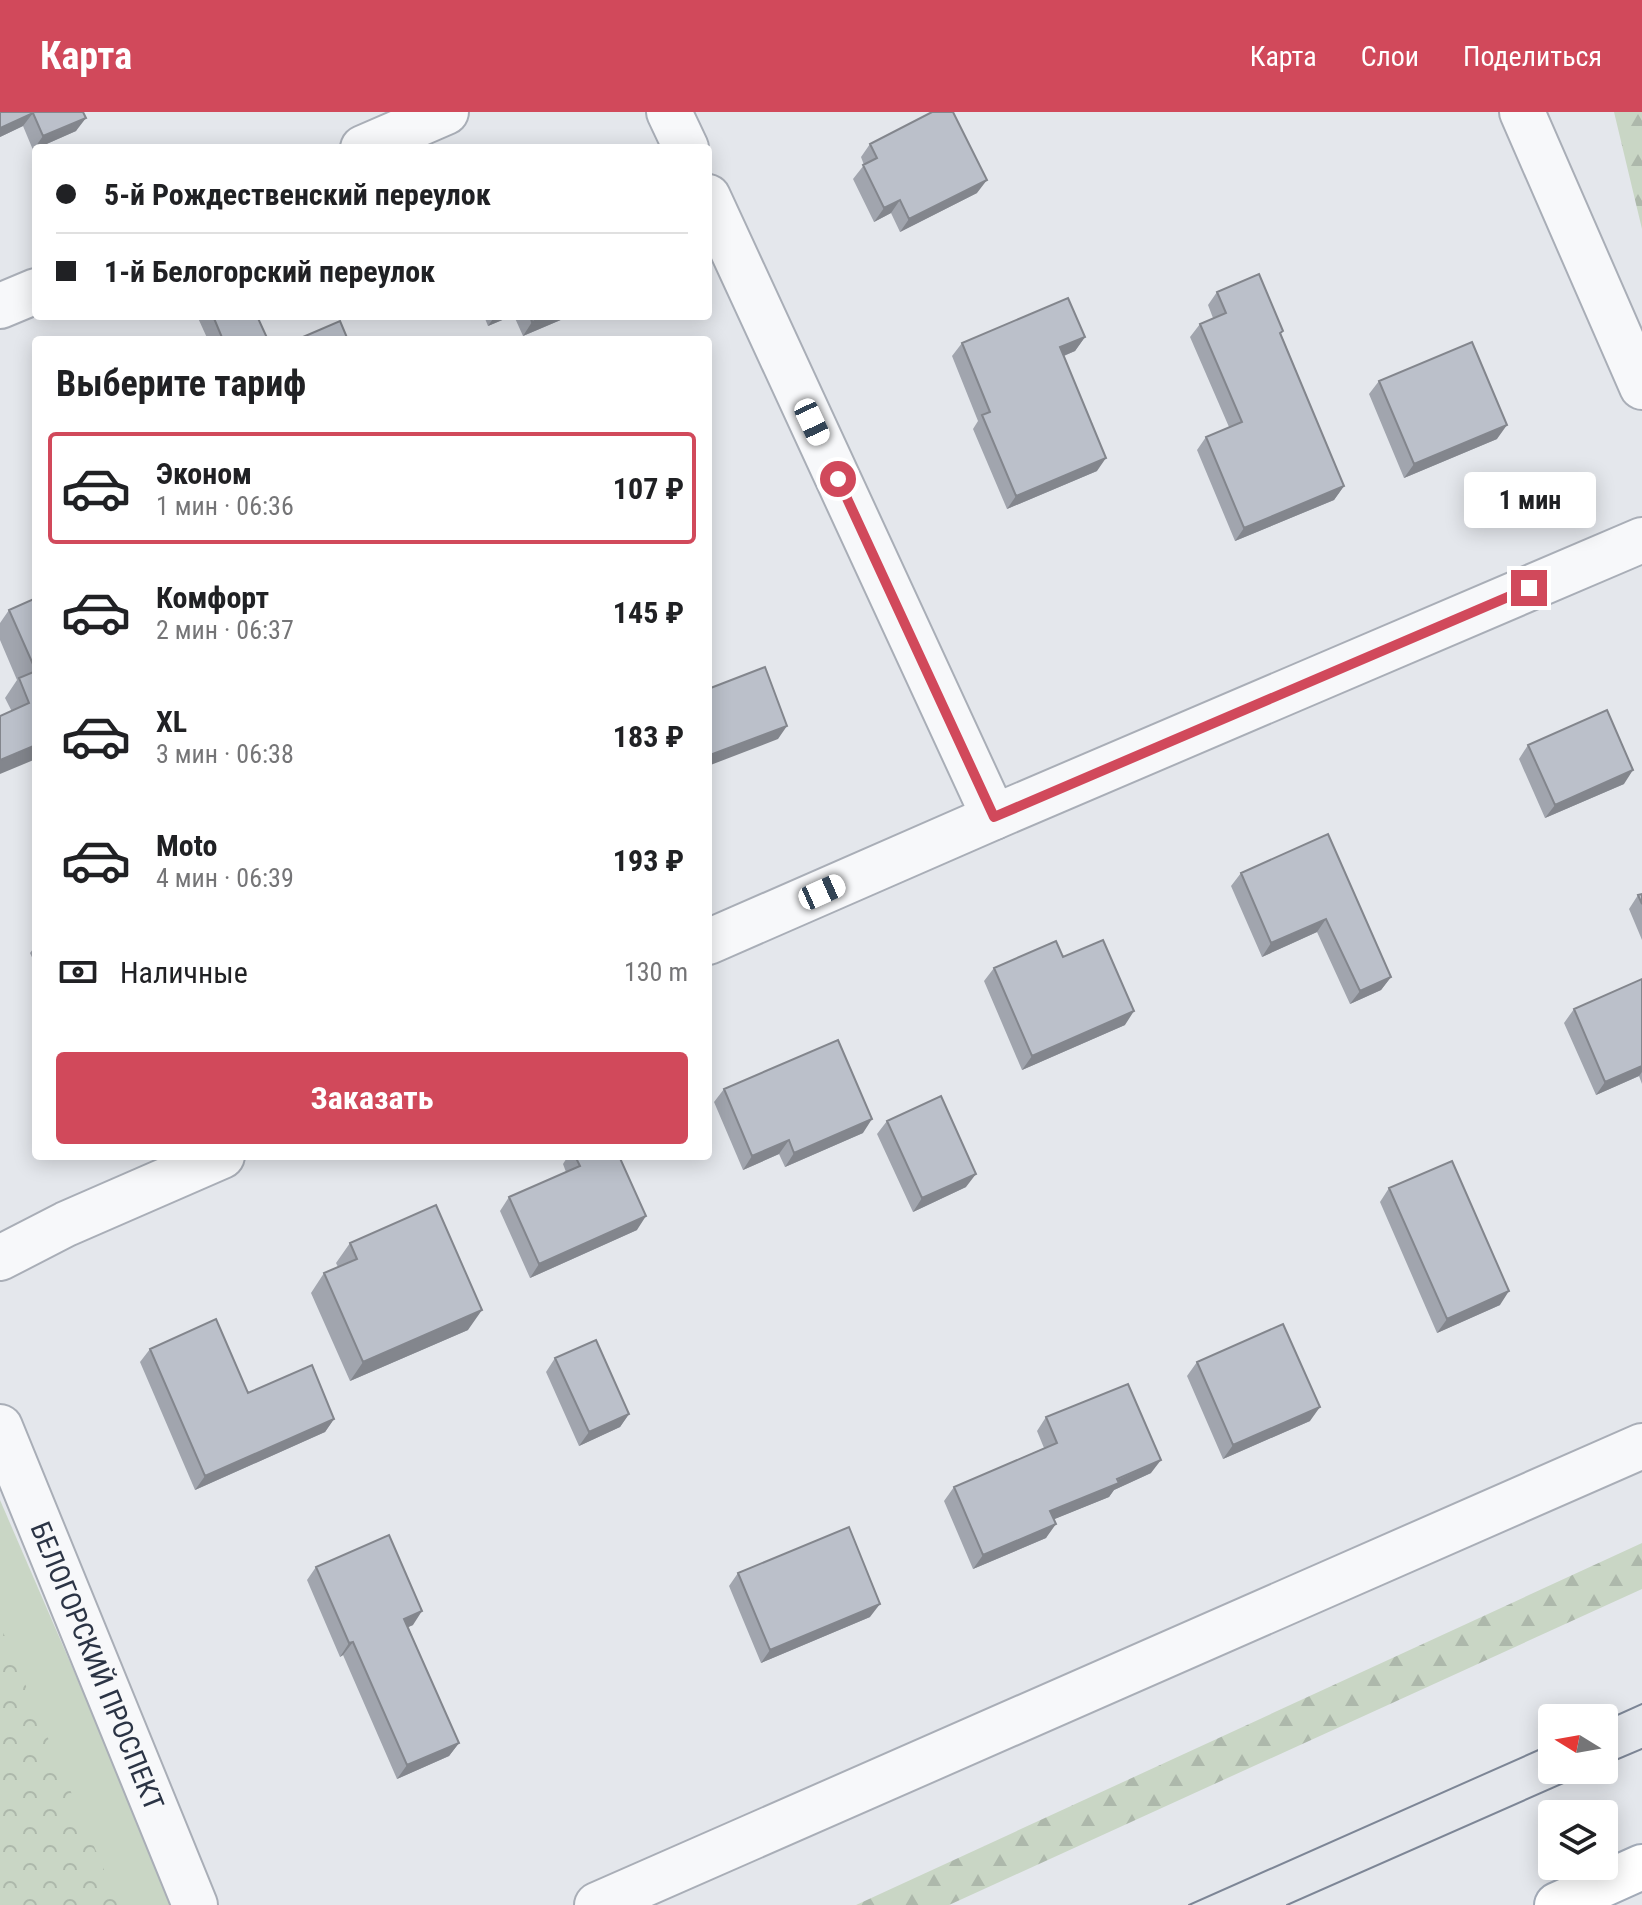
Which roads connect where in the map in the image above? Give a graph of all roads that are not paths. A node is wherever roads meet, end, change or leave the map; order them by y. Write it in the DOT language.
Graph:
graph roads {
  1 [pos="446,112"];
  2 [pos="669,112"];
  3 [pos="1522,112"];
  4 [pos="372,144"];
  5 [pos="684,144"];
  6 [pos="712,206"];
  7 [pos="32,293"];
  8 [pos="0,306"];
  9 [pos="1642,387"];
  10 [pos="1642,540"];
  11 [pos="994,817"];
  12 [pos="712,940"];
  13 [pos="213,1160"];
  14 [pos="0,1258"];
  15 [pos="0,1427"];
  16 [pos="1642,1446"];
  17 [pos="1642,1867"];
  18 [pos="195,1905"];
  19 [pos="597,1905"];
  20 [pos="1557,1905"];
  1 -- 4 [label="street"];
  2 -- 5 [label="street"];
  3 -- 9 [label="street"];
  6 -- 11 [label="street"];
  7 -- 8 [label="street"];
  10 -- 11 [label="street"];
  11 -- 12 [label="street"];
  13 -- 14 [label="street"];
  15 -- 18 [label="street, БЕЛОГОРСКИЙ ПРОСПЕКТ"];
  16 -- 19 [label="street"];
  17 -- 20 [label="main road"];
}
